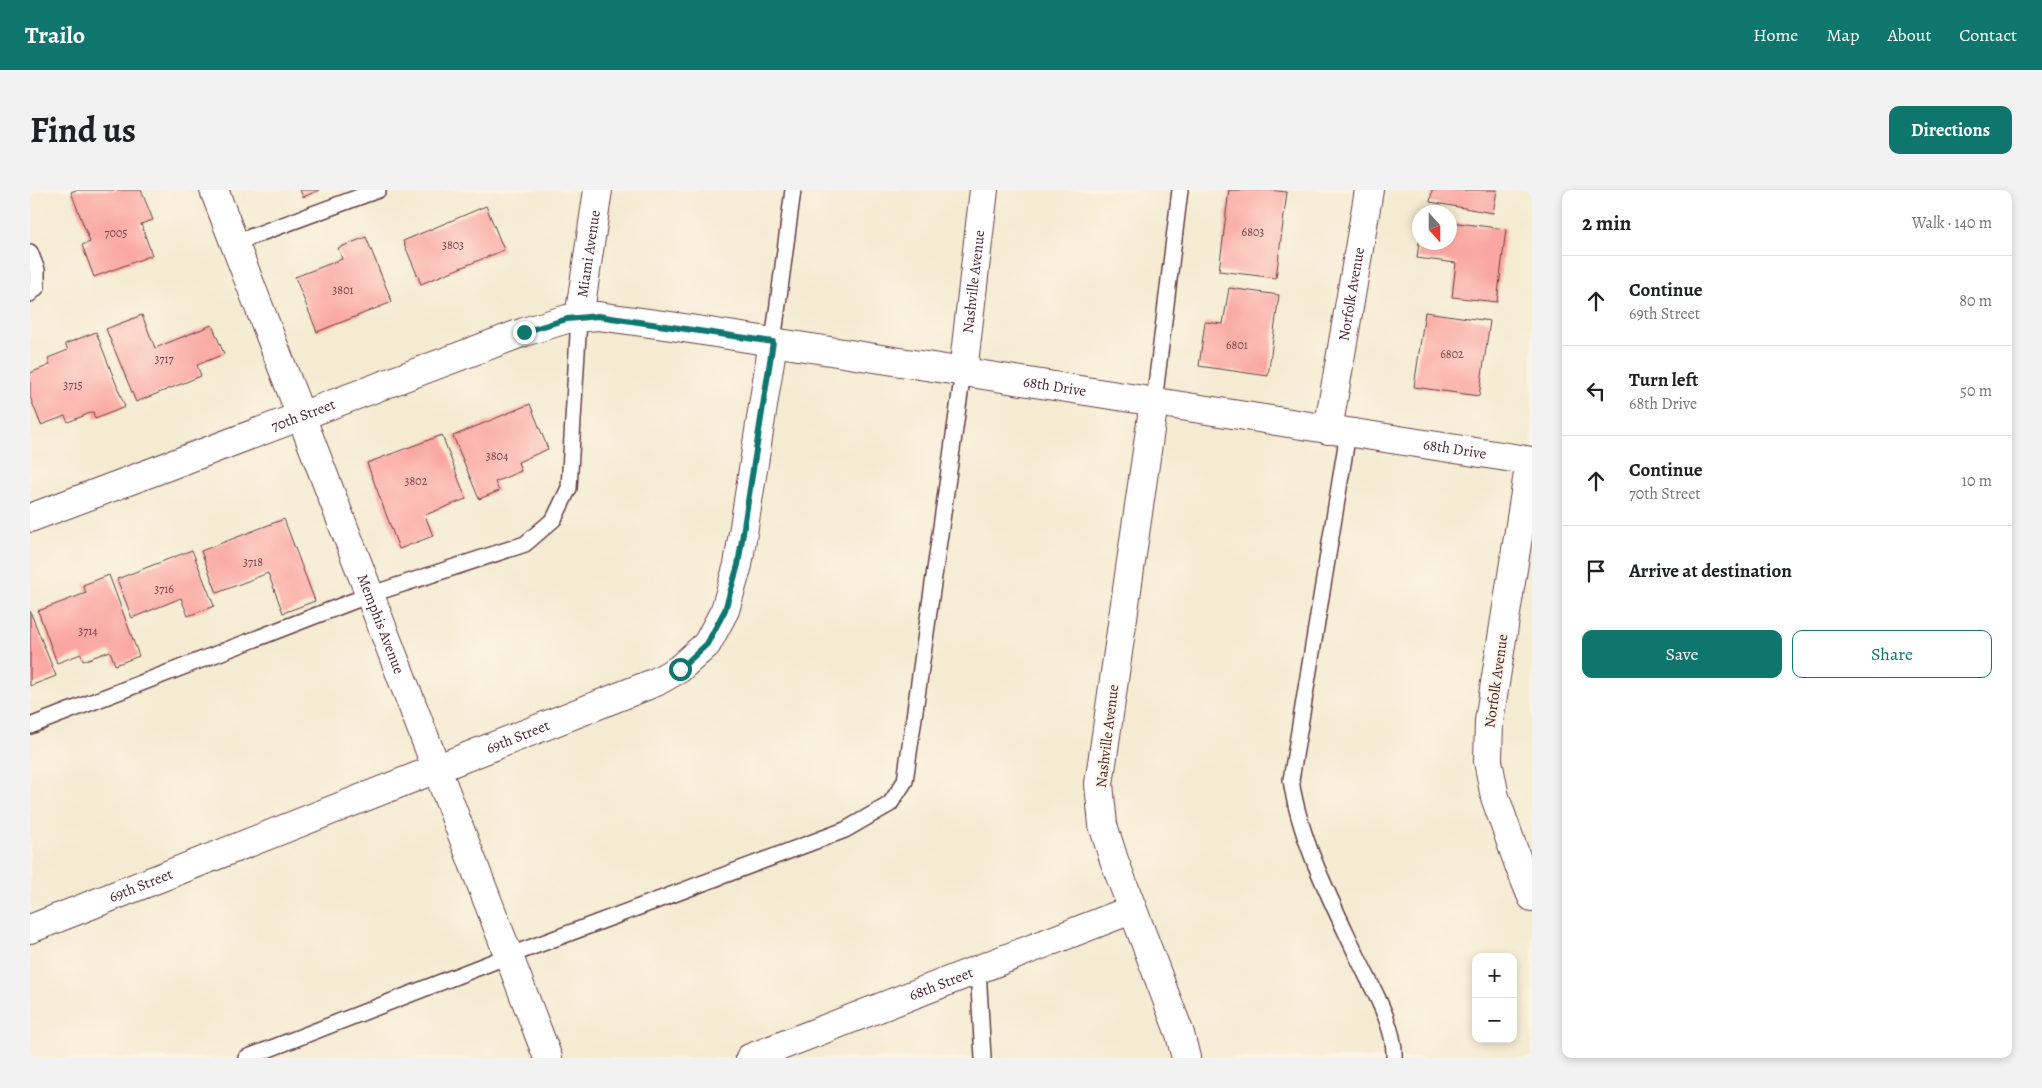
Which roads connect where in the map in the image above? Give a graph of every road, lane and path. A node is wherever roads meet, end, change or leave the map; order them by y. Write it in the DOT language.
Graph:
graph roads {
  1 [pos="214,190"];
  2 [pos="378,190"];
  3 [pos="598,190"];
  4 [pos="793,190"];
  5 [pos="984,190"];
  6 [pos="1180,190"];
  7 [pos="1369,190"];
  8 [pos="234,243"];
  9 [pos="30,252"];
  10 [pos="30,294"];
  11 [pos="579,318"];
  12 [pos="773,342"];
  13 [pos="964,372"];
  14 [pos="1154,402"];
  15 [pos="300,416"];
  16 [pos="1338,431"];
  17 [pos="1531,457"];
  18 [pos="30,518"];
  19 [pos="369,595"];
  20 [pos="30,726"];
  21 [pos="436,769"];
  22 [pos="1532,897"];
  23 [pos="1131,910"];
  24 [pos="30,929"];
  25 [pos="508,956"];
  26 [pos="978,969"];
  27 [pos="246,1058"];
  28 [pos="548,1058"];
  29 [pos="750,1058"];
  30 [pos="983,1058"];
  31 [pos="1186,1058"];
  32 [pos="1394,1058"];
  1 -- 8 [label="street, Memphis Avenue"];
  2 -- 8 [label="lane"];
  3 -- 11 [label="street, Miami Avenue"];
  4 -- 12 [label="lane"];
  5 -- 13 [label="street, Nashville Avenue"];
  6 -- 14 [label="lane"];
  7 -- 16 [label="street, Norfolk Avenue"];
  8 -- 15 [label="street, Memphis Avenue"];
  9 -- 10 [label="lane"];
  11 -- 12 [label="street, 68th Drive"];
  11 -- 15 [label="street, 70th Street"];
  11 -- 19 [label="lane"];
  12 -- 13 [label="street, 68th Drive"];
  12 -- 21 [label="street, 69th Street"];
  13 -- 14 [label="street, 68th Drive"];
  13 -- 25 [label="lane"];
  14 -- 16 [label="street, 68th Drive"];
  14 -- 23 [label="street, Nashville Avenue"];
  15 -- 18 [label="street, 70th Street"];
  15 -- 19 [label="street, Memphis Avenue"];
  16 -- 17 [label="street, 68th Drive"];
  16 -- 32 [label="lane"];
  17 -- 22 [label="street, Norfolk Avenue"];
  19 -- 20 [label="lane"];
  19 -- 21 [label="street, Memphis Avenue"];
  21 -- 24 [label="street, 69th Street"];
  21 -- 25 [label="street, Memphis Avenue"];
  23 -- 26 [label="street, 68th Street"];
  23 -- 31 [label="street, Nashville Avenue"];
  25 -- 27 [label="lane"];
  25 -- 28 [label="street, Memphis Avenue"];
  26 -- 29 [label="street, 68th Street"];
  26 -- 30 [label="lane"];
}
